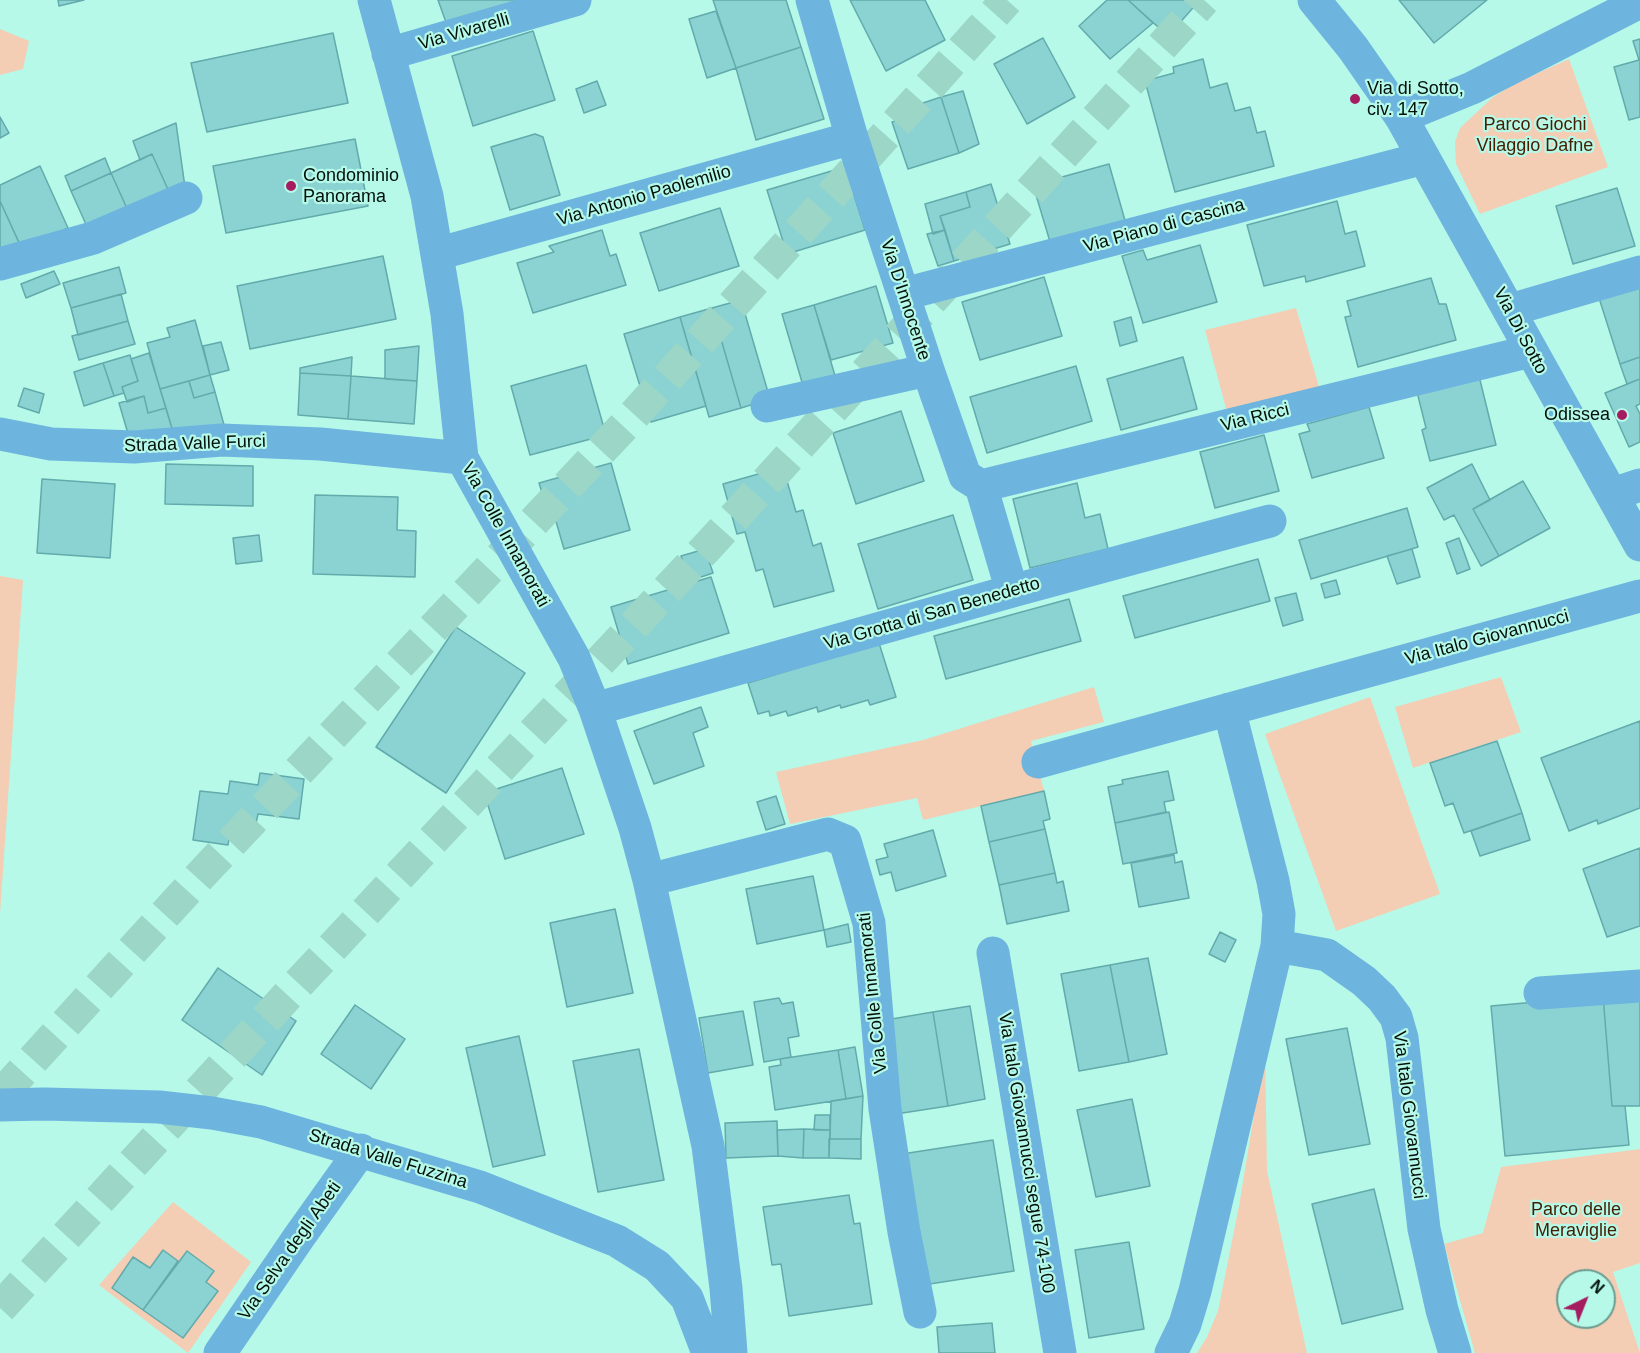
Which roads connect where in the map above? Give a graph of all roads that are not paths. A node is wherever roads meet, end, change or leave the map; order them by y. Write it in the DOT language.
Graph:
graph roads {
  1 [pos="374,0"];
  2 [pos="575,0"];
  3 [pos="812,0"];
  4 [pos="1314,0"];
  5 [pos="1640,2"];
  6 [pos="388,54"];
  7 [pos="1401,117"];
  8 [pos="852,138"];
  9 [pos="1424,158"];
  10 [pos="186,198"];
  11 [pos="437,254"];
  12 [pos="0,264"];
  13 [pos="1640,272"];
  14 [pos="904,294"];
  15 [pos="1510,310"];
  16 [pos="1531,351"];
  17 [pos="928,370"];
  18 [pos="767,406"];
  19 [pos="0,434"];
  20 [pos="462,458"];
  21 [pos="981,486"];
  22 [pos="1626,490"];
  23 [pos="1270,521"];
  24 [pos="1640,545"];
  25 [pos="1012,591"];
  26 [pos="1640,596"];
  27 [pos="595,709"];
  28 [pos="1229,709"];
  29 [pos="1038,762"];
  30 [pos="649,880"];
  31 [pos="1276,946"];
  32 [pos="993,953"];
  33 [pos="1640,986"];
  34 [pos="1540,993"];
  35 [pos="0,1105"];
  36 [pos="361,1150"];
  37 [pos="920,1312"];
  38 [pos="220,1353"];
  39 [pos="708,1353"];
  40 [pos="731,1353"];
  41 [pos="1060,1353"];
  42 [pos="1171,1353"];
  43 [pos="1455,1353"];
  1 -- 6 [label="street, Via Colle Innamorati"];
  2 -- 6 [label="street, Via Vivarelli"];
  3 -- 8 [label="street, Via D'Innocente"];
  4 -- 7 [label="street, Via Di Sotto"];
  5 -- 7 [label="street"];
  6 -- 11 [label="street, Via Colle Innamorati"];
  7 -- 9 [label="street, Via Di Sotto"];
  8 -- 11 [label="street, Via Antonio Paolemilio"];
  8 -- 14 [label="street, Via D'Innocente"];
  9 -- 14 [label="street, Via Piano di Cascina"];
  9 -- 15 [label="street, Via Di Sotto"];
  10 -- 12 [label="street"];
  11 -- 20 [label="street, Via Colle Innamorati"];
  13 -- 15 [label="street"];
  14 -- 17 [label="street, Via D'Innocente"];
  15 -- 16 [label="street, Via Di Sotto"];
  16 -- 21 [label="street, Via Ricci"];
  16 -- 22 [label="street, Via Di Sotto"];
  17 -- 18 [label="street"];
  17 -- 21 [label="street, Via D'Innocente"];
  19 -- 20 [label="street, Strada Valle Furci"];
  20 -- 27 [label="street, Via Colle Innamorati"];
  21 -- 25 [label="street, Via D'Innocente"];
  22 -- 24 [label="street, Via Di Sotto"];
  23 -- 25 [label="street, Via Grotta di San Benedetto"];
  25 -- 27 [label="street, Via Grotta di San Benedetto"];
  26 -- 28 [label="street, Via Italo Giovannucci"];
  27 -- 30 [label="street, Via Colle Innamorati"];
  28 -- 29 [label="street, Via Italo Giovannucci"];
  28 -- 31 [label="street"];
  30 -- 37 [label="street, Via Colle Innamorati"];
  30 -- 40 [label="street, Via Colle Innamorati"];
  31 -- 42 [label="street"];
  31 -- 43 [label="street, Via Italo Giovannucci"];
  32 -- 41 [label="street, Via Italo Giovannucci segue 74-100"];
  33 -- 34 [label="street"];
  35 -- 36 [label="street, Strada Valle Fuzzina"];
  36 -- 38 [label="street, Via Selva degli Abeti"];
  36 -- 39 [label="street, Strada Valle Fuzzina"];
}
